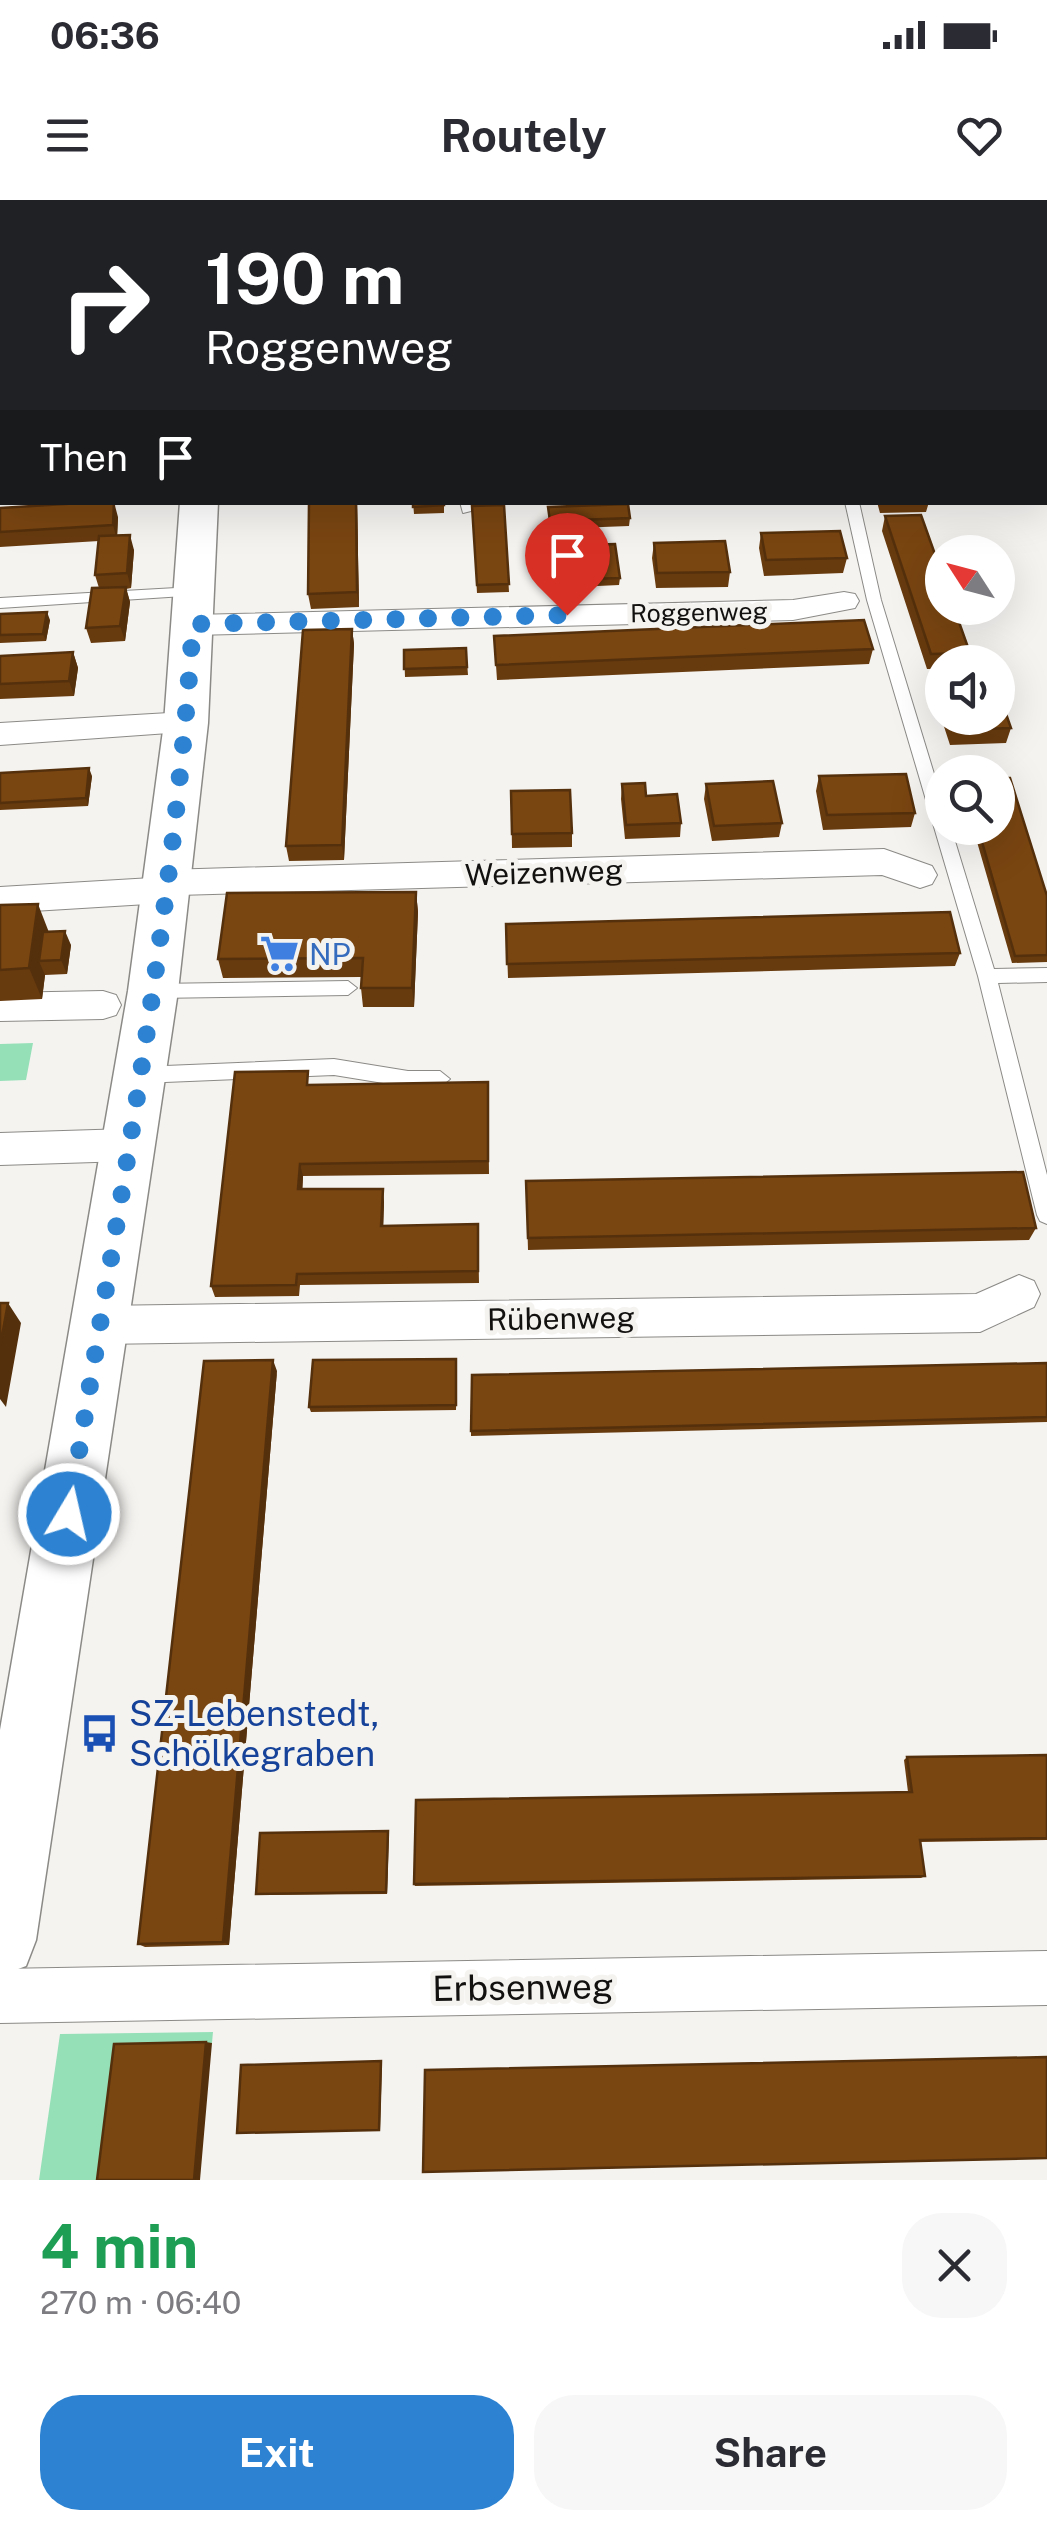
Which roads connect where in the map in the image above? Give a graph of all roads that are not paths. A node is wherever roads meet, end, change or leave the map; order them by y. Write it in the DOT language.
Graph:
graph roads {
  1 [pos="199,505"];
  2 [pos="852,505"];
  3 [pos="859,600"];
  4 [pos="0,603"];
  5 [pos="194,608"];
  6 [pos="186,724"];
  7 [pos="0,734"];
  8 [pos="956,872"];
  9 [pos="920,875"];
  10 [pos="165,886"];
  11 [pos="0,900"];
  12 [pos="1047,975"];
  13 [pos="987,976"];
  14 [pos="348,988"];
  15 [pos="153,991"];
  16 [pos="103,1005"];
  17 [pos="0,1007"];
  18 [pos="139,1075"];
  19 [pos="440,1080"];
  20 [pos="127,1146"];
  21 [pos="0,1149"];
  22 [pos="1047,1215"];
  23 [pos="1033,1293"];
  24 [pos="99,1325"];
  25 [pos="0,1940"];
  26 [pos="1047,1978"];
  27 [pos="0,1996"];
  1 -- 5 [label="street"];
  2 -- 3 [label="lane"];
  3 -- 5 [label="street, Roggenweg"];
  3 -- 8 [label="lane"];
  4 -- 5 [label="lane"];
  5 -- 6 [label="street"];
  6 -- 7 [label="street"];
  6 -- 10 [label="street"];
  8 -- 9 [label="lane"];
  8 -- 13 [label="lane"];
  9 -- 10 [label="street, Weizenweg"];
  10 -- 11 [label="street, Weizenweg"];
  10 -- 15 [label="street"];
  12 -- 13 [label="lane"];
  13 -- 22 [label="lane"];
  14 -- 15 [label="lane"];
  15 -- 18 [label="street"];
  16 -- 17 [label="street"];
  18 -- 19 [label="lane"];
  18 -- 20 [label="street"];
  20 -- 21 [label="street"];
  20 -- 24 [label="street"];
  23 -- 24 [label="street, Rübenweg"];
  24 -- 25 [label="street"];
  26 -- 27 [label="street, Erbsenweg"];
}
